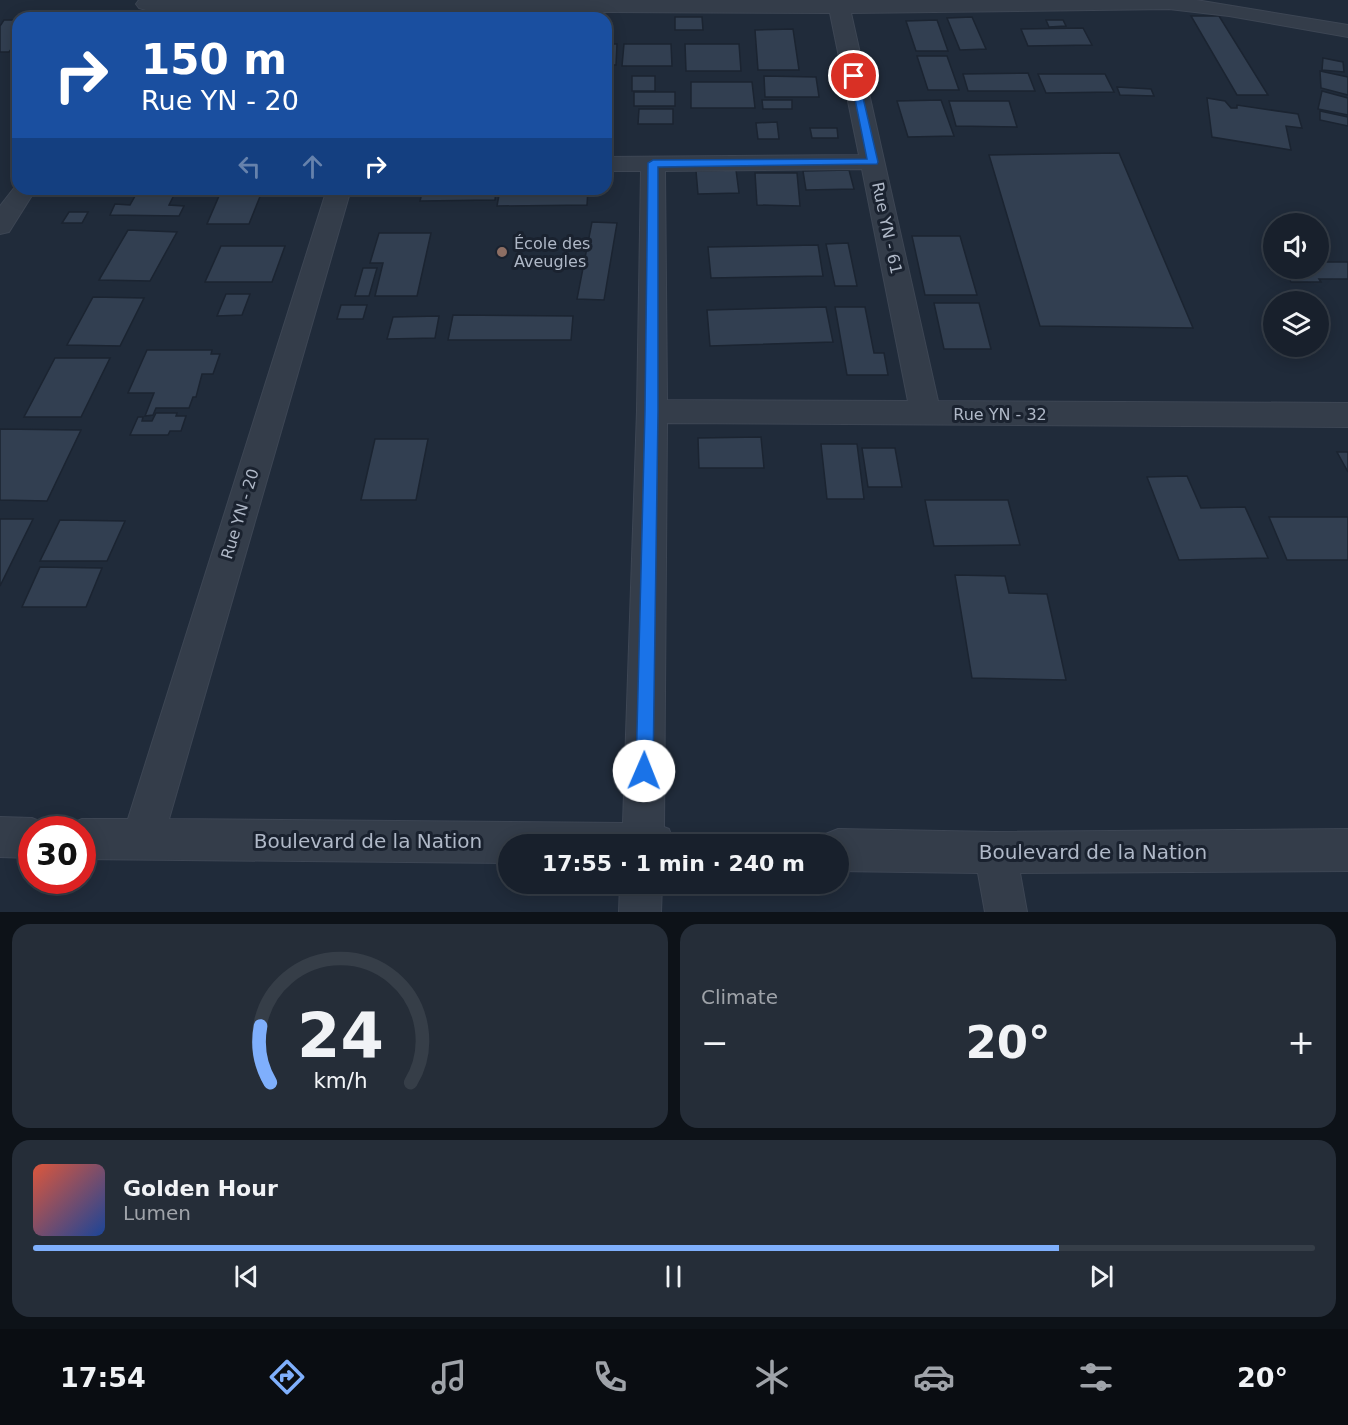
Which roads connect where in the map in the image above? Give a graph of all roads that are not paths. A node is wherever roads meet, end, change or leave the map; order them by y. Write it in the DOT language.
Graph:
graph roads {
  1 [pos="405,2"];
  2 [pos="1168,2"];
  3 [pos="673,3"];
  4 [pos="879,4"];
  5 [pos="143,7"];
  6 [pos="839,7"];
  7 [pos="1348,31"];
  8 [pos="873,162"];
  9 [pos="653,163"];
  10 [pos="612,164"];
  11 [pos="20,195"];
  12 [pos="337,195"];
  13 [pos="0,226"];
  14 [pos="652,411"];
  15 [pos="926,414"];
  16 [pos="1348,415"];
  17 [pos="645,834"];
  18 [pos="0,837"];
  19 [pos="18,838"];
  20 [pos="96,839"];
  21 [pos="142,840"];
  22 [pos="498,850"];
  23 [pos="849,850"];
  24 [pos="1348,850"];
  25 [pos="995,853"];
  26 [pos="642,894"];
  27 [pos="640,912"];
  28 [pos="1006,912"];
  1 -- 3 [label="street"];
  1 -- 5 [label="street"];
  2 -- 4 [label="street"];
  2 -- 7 [label="street"];
  3 -- 6 [label="street"];
  4 -- 6 [label="street"];
  6 -- 8 [label="street, Rue YN - 61"];
  8 -- 9 [label="street"];
  8 -- 15 [label="street, Rue YN - 61"];
  9 -- 10 [label="street"];
  9 -- 14 [label="street"];
  11 -- 13 [label="street"];
  12 -- 21 [label="street, Rue YN - 20"];
  14 -- 15 [label="street, Rue YN - 32"];
  14 -- 17 [label="street"];
  15 -- 16 [label="street, Rue YN - 32"];
  18 -- 19 [label="street"];
  20 -- 21 [label="street, Boulevard de la Nation"];
  21 -- 22 [label="street, Boulevard de la Nation"];
  23 -- 25 [label="street, Boulevard de la Nation"];
  24 -- 25 [label="street, Boulevard de la Nation"];
  25 -- 28 [label="street"];
  26 -- 27 [label="street"];
}
